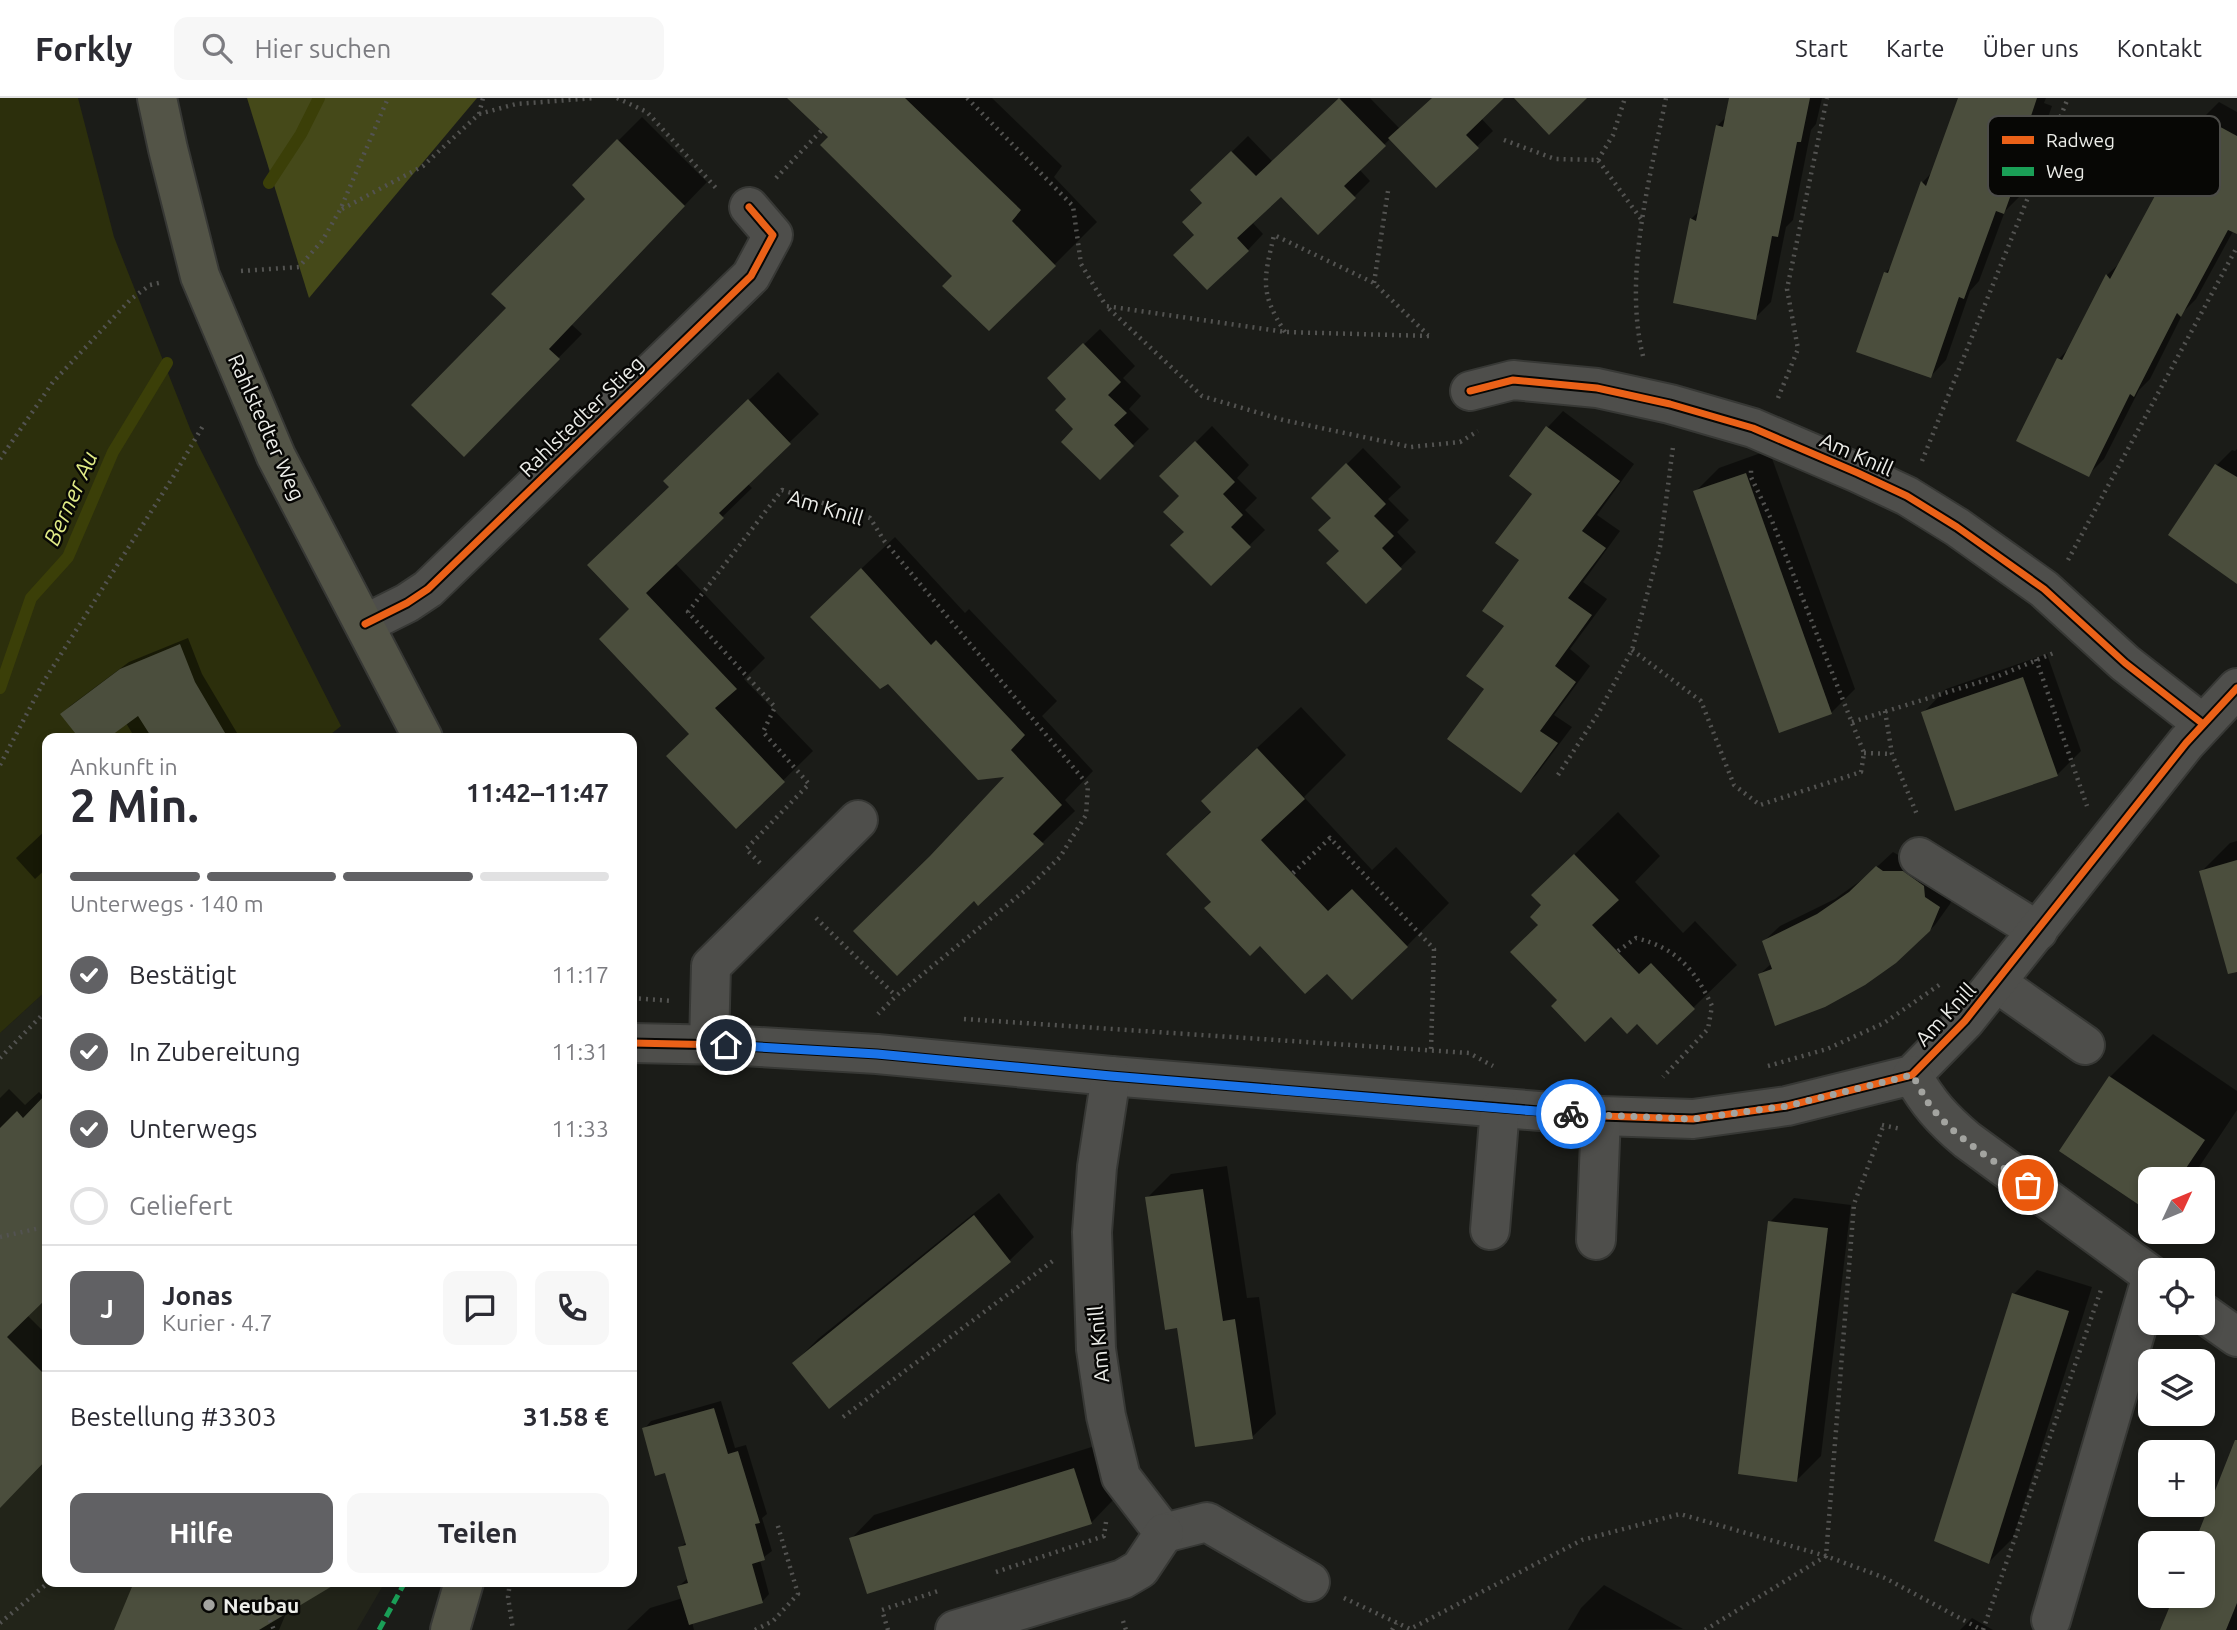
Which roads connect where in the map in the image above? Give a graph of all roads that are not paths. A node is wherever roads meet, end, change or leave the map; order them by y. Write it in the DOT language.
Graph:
graph roads {
  1 [pos="158,98"];
  2 [pos="749,208"];
  3 [pos="1470,391"];
  4 [pos="365,624"];
  5 [pos="2226,705"];
  6 [pos="420,733"];
  7 [pos="858,820"];
  8 [pos="1923,854"];
  9 [pos="2032,939"];
  10 [pos="1997,983"];
  11 [pos="637,1043"];
  12 [pos="709,1044"];
  13 [pos="2085,1045"];
  14 [pos="1912,1075"];
  15 [pos="1111,1076"];
  16 [pos="1500,1108"];
  17 [pos="1601,1116"];
  18 [pos="1490,1230"];
  19 [pos="1595,1240"];
  20 [pos="2138,1267"];
  21 [pos="2215,1321"];
  22 [pos="2138,1323"];
  23 [pos="2237,1337"];
  24 [pos="1164,1533"];
  25 [pos="1310,1582"];
  26 [pos="463,1587"];
  27 [pos="2051,1620"];
  28 [pos="450,1630"];
  29 [pos="955,1630"];
  1 -- 4 [label="main road, Rahlstedter Weg"];
  2 -- 4 [label="street, Rahlstedter Stieg"];
  3 -- 5 [label="street, Am Knill"];
  4 -- 6 [label="main road, Rahlstedter Weg"];
  5 -- 9 [label="street, Am Knill"];
  7 -- 12 [label="street"];
  8 -- 9 [label="street"];
  9 -- 10 [label="street, Am Knill"];
  10 -- 13 [label="street"];
  10 -- 14 [label="street, Am Knill"];
  11 -- 12 [label="street, Am Knill"];
  12 -- 15 [label="street, Am Knill"];
  14 -- 17 [label="street, Am Knill"];
  14 -- 20 [label="street"];
  15 -- 16 [label="street, Am Knill"];
  15 -- 24 [label="street, Am Knill"];
  16 -- 17 [label="street, Am Knill"];
  16 -- 18 [label="street"];
  17 -- 19 [label="street"];
  21 -- 23 [label="street"];
  22 -- 27 [label="street"];
  24 -- 25 [label="street"];
  24 -- 29 [label="street"];
  26 -- 28 [label="main road"];
}
